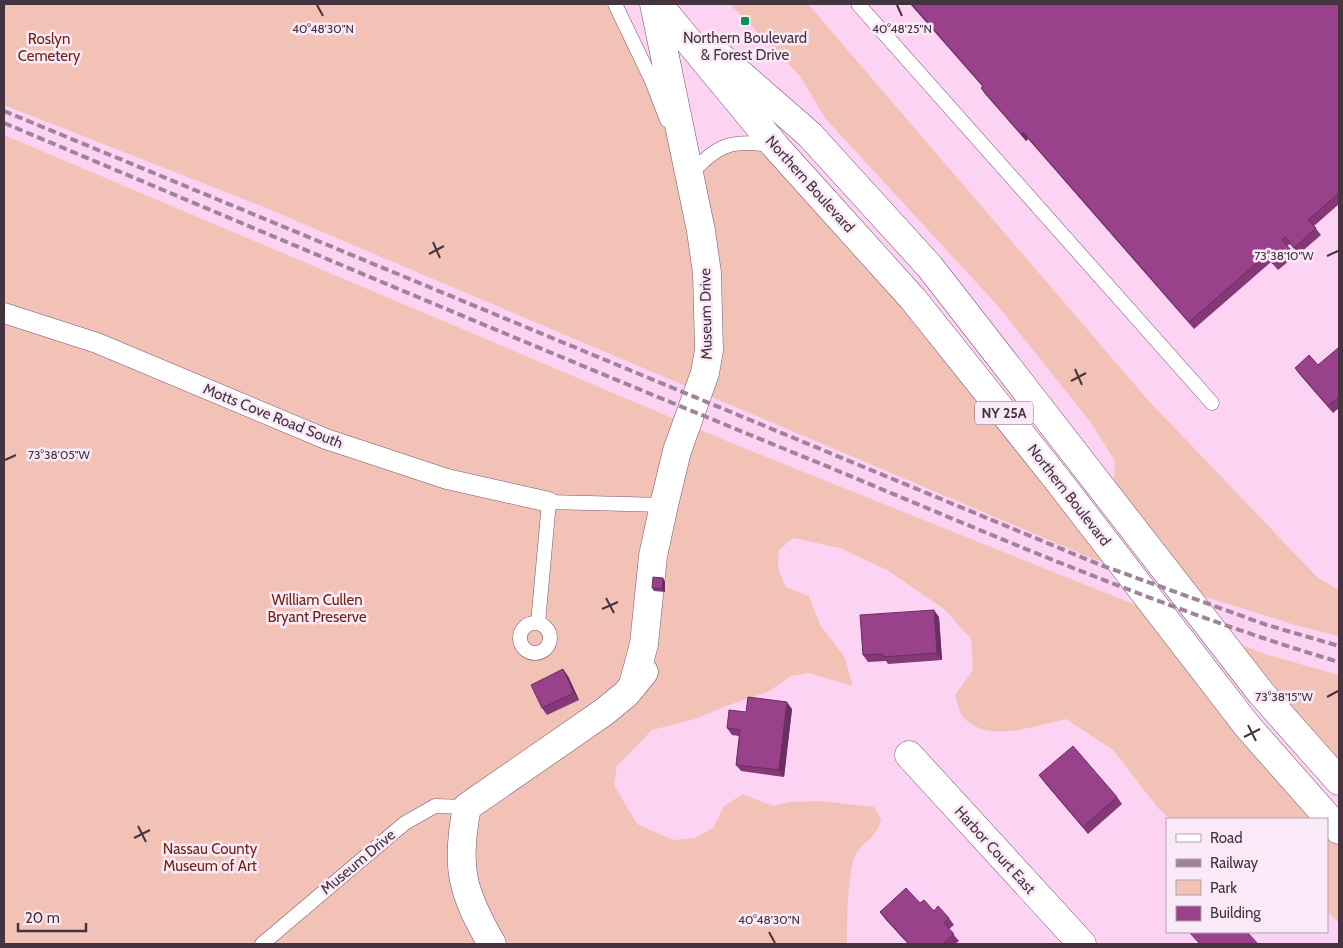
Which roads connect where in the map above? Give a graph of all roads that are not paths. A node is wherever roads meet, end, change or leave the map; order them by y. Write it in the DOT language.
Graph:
graph roads {
  1 [pos="615,4"];
  2 [pos="654,4"];
  3 [pos="659,4"];
  4 [pos="858,4"];
  5 [pos="776,147"];
  6 [pos="689,177"];
  7 [pos="4,312"];
  8 [pos="1212,403"];
  9 [pos="549,502"];
  10 [pos="664,505"];
  11 [pos="538,623"];
  12 [pos="909,756"];
  13 [pos="1339,781"];
  14 [pos="467,808"];
  15 [pos="1339,830"];
  16 [pos="262,944"];
  17 [pos="492,944"];
  18 [pos="1082,944"];
  1 -- 6 [label="lane"];
  2 -- 6 [label="main road, Museum Drive"];
  3 -- 5 [label="main road, Northern Boulevard / NY 25A"];
  3 -- 13 [label="main road, Northern Boulevard / NY 25A"];
  4 -- 8 [label="lane"];
  5 -- 6 [label="lane"];
  5 -- 15 [label="main road, Northern Boulevard / NY 25A"];
  6 -- 10 [label="main road, Museum Drive"];
  7 -- 9 [label="street, Motts Cove Road South"];
  9 -- 10 [label="lane"];
  9 -- 11 [label="lane"];
  10 -- 14 [label="main road, Museum Drive"];
  12 -- 18 [label="main road, Harbor Court East"];
  14 -- 16 [label="lane, Museum Drive"];
  14 -- 17 [label="main road"];
}
